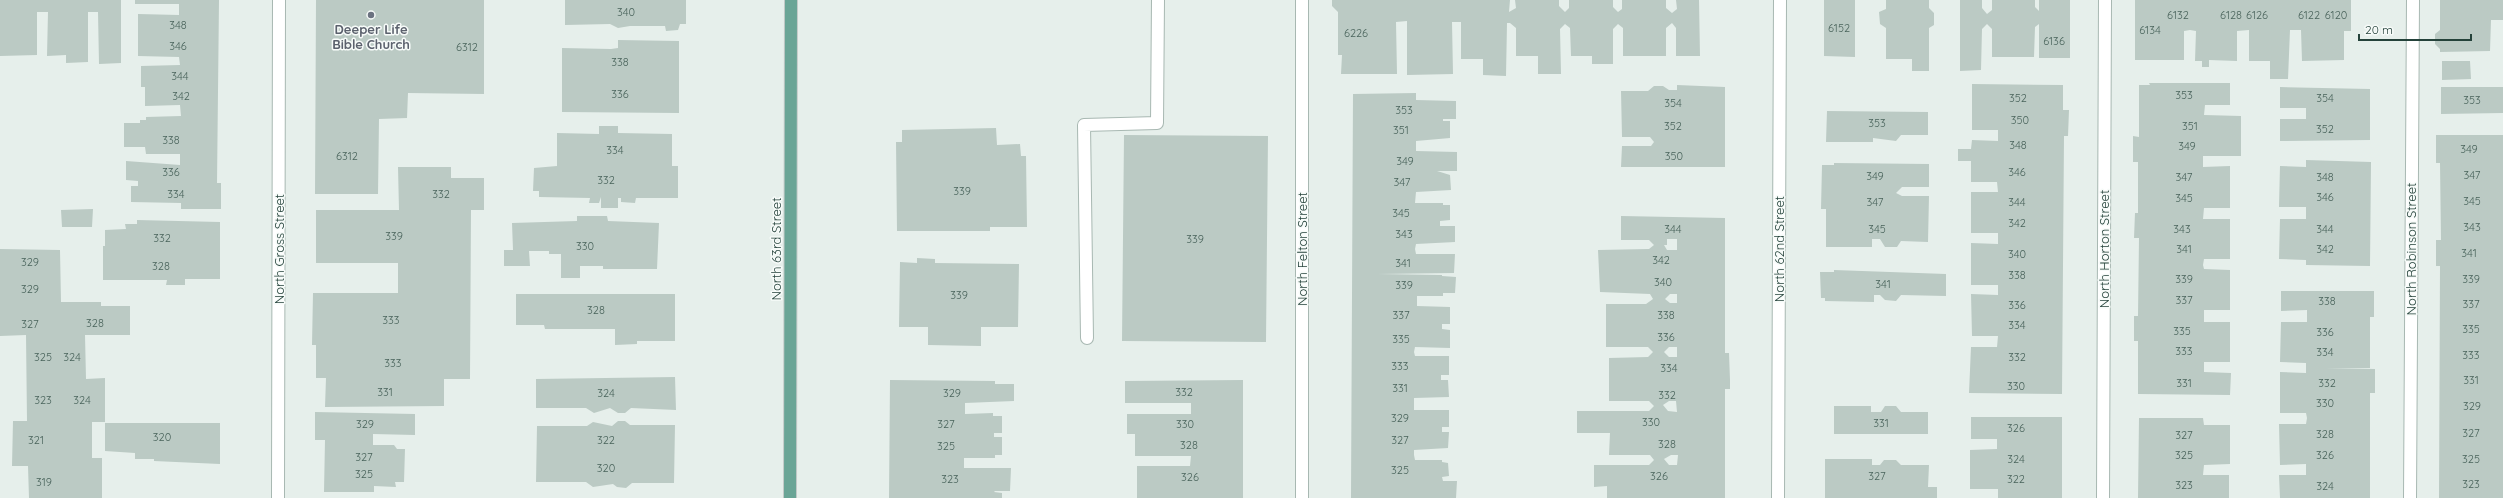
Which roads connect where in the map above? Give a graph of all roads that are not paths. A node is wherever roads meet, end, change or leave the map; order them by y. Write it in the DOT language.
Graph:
graph roads {
  1 [pos="279,0"];
  2 [pos="791,0"];
  3 [pos="1158,0"];
  4 [pos="1302,0"];
  5 [pos="1780,0"];
  6 [pos="2105,0"];
  7 [pos="2413,0"];
  8 [pos="1087,338"];
  9 [pos="278,498"];
  10 [pos="790,498"];
  11 [pos="1302,498"];
  12 [pos="1778,498"];
  13 [pos="2102,498"];
  14 [pos="2410,498"];
  1 -- 9 [label="street, North Gross Street"];
  2 -- 10 [label="main road, North 63rd Street"];
  3 -- 8 [label="street"];
  4 -- 11 [label="street, North Felton Street"];
  5 -- 12 [label="street, North 62nd Street"];
  6 -- 13 [label="street, North Horton Street"];
  7 -- 14 [label="street, North Robinson Street"];
}
